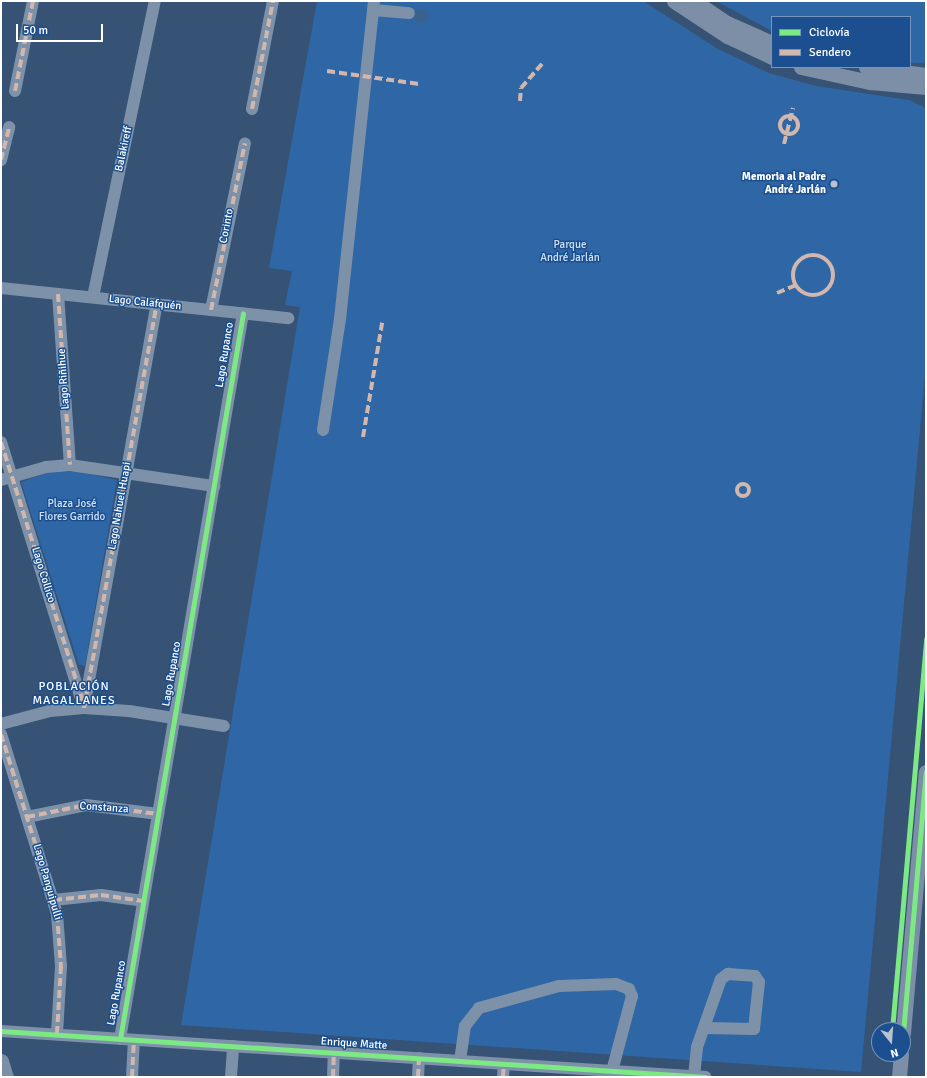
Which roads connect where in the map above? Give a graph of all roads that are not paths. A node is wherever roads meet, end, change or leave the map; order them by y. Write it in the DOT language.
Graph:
graph roads {
  1 [pos="33,1"];
  2 [pos="155,1"];
  3 [pos="273,1"];
  4 [pos="674,1"];
  5 [pos="694,1"];
  6 [pos="373,6"];
  7 [pos="409,13"];
  8 [pos="771,43"];
  9 [pos="771,57"];
  10 [pos="806,68"];
  11 [pos="874,68"];
  12 [pos="926,75"];
  13 [pos="926,87"];
  14 [pos="15,91"];
  15 [pos="252,109"];
  16 [pos="9,127"];
  17 [pos="245,142"];
  18 [pos="1,160"];
  19 [pos="1,288"];
  20 [pos="58,294"];
  21 [pos="93,297"];
  22 [pos="157,304"];
  23 [pos="211,310"];
  24 [pos="243,313"];
  25 [pos="288,318"];
  26 [pos="322,430"];
  27 [pos="1,442"];
  28 [pos="70,465"];
  29 [pos="126,472"];
  30 [pos="6,479"];
  31 [pos="214,486"];
  32 [pos="84,708"];
  33 [pos="175,717"];
  34 [pos="1,724"];
  35 [pos="224,726"];
  36 [pos="1,734"];
  37 [pos="926,772"];
  38 [pos="158,814"];
  39 [pos="27,816"];
  40 [pos="923,833"];
  41 [pos="54,900"];
  42 [pos="143,901"];
  43 [pos="904,1022"];
  44 [pos="706,1028"];
  45 [pos="1,1031"];
  46 [pos="57,1034"];
  47 [pos="120,1039"];
  48 [pos="134,1040"];
  49 [pos="233,1046"];
  50 [pos="334,1053"];
  51 [pos="419,1058"];
  52 [pos="1,1061"];
  53 [pos="460,1061"];
  54 [pos="900,1062"];
  55 [pos="504,1064"];
  56 [pos="612,1071"];
  57 [pos="589,1073"];
  58 [pos="676,1076"];
  59 [pos="6,1077"];
  60 [pos="132,1077"];
  61 [pos="231,1077"];
  62 [pos="333,1077"];
  63 [pos="418,1077"];
  64 [pos="503,1077"];
  65 [pos="699,1077"];
  66 [pos="899,1077"];
  1 -- 14 [label="street"];
  2 -- 21 [label="street, Balakireff"];
  3 -- 15 [label="street"];
  4 -- 9 [label="main road"];
  5 -- 8 [label="main road"];
  6 -- 7 [label="street"];
  6 -- 26 [label="street"];
  10 -- 13 [label="main road"];
  11 -- 12 [label="main road"];
  16 -- 18 [label="street"];
  17 -- 23 [label="street, Corinto"];
  19 -- 20 [label="street, Lago Calafquén"];
  20 -- 21 [label="street, Lago Calafquén"];
  20 -- 28 [label="street, Lago Riñihue"];
  21 -- 22 [label="street, Lago Calafquén"];
  22 -- 23 [label="street, Lago Calafquén"];
  22 -- 29 [label="street, Lago Nahuel Huapi"];
  23 -- 24 [label="street, Lago Calafquén"];
  24 -- 25 [label="street, Lago Calafquén"];
  24 -- 31 [label="street, Lago Rupanco"];
  27 -- 30 [label="street, Lago Collico"];
  28 -- 29 [label="street"];
  28 -- 30 [label="street"];
  29 -- 31 [label="street"];
  29 -- 32 [label="street, Lago Nahuel Huapi"];
  30 -- 32 [label="street, Lago Collico"];
  31 -- 33 [label="street, Lago Rupanco"];
  32 -- 33 [label="street"];
  32 -- 34 [label="street"];
  33 -- 35 [label="street"];
  33 -- 38 [label="street, Lago Rupanco"];
  36 -- 39 [label="street, Lago Panguipulli"];
  37 -- 40 [label="main road"];
  38 -- 39 [label="street, Constanza"];
  38 -- 42 [label="street, Lago Rupanco"];
  39 -- 41 [label="street, Lago Panguipulli"];
  40 -- 43 [label="main road"];
  41 -- 42 [label="street"];
  41 -- 46 [label="street, Lago Panguipulli"];
  42 -- 47 [label="street, Lago Rupanco"];
  44 -- 44 [label="street"];
  44 -- 65 [label="street"];
  45 -- 46 [label="street, Enrique Matte"];
  46 -- 47 [label="street, Enrique Matte"];
  47 -- 48 [label="street, Enrique Matte"];
  48 -- 49 [label="street, Enrique Matte"];
  48 -- 60 [label="street"];
  49 -- 50 [label="street, Enrique Matte"];
  49 -- 61 [label="street"];
  50 -- 51 [label="street, Enrique Matte"];
  50 -- 62 [label="street"];
  51 -- 53 [label="street, Enrique Matte"];
  51 -- 63 [label="street"];
  52 -- 59 [label="main road"];
  53 -- 55 [label="street, Enrique Matte"];
  53 -- 56 [label="street"];
  54 -- 66 [label="main road"];
  55 -- 57 [label="street, Enrique Matte"];
  55 -- 64 [label="street"];
  56 -- 57 [label="street, Enrique Matte"];
  56 -- 58 [label="street, Enrique Matte"];
  58 -- 65 [label="street, Enrique Matte"];
}
